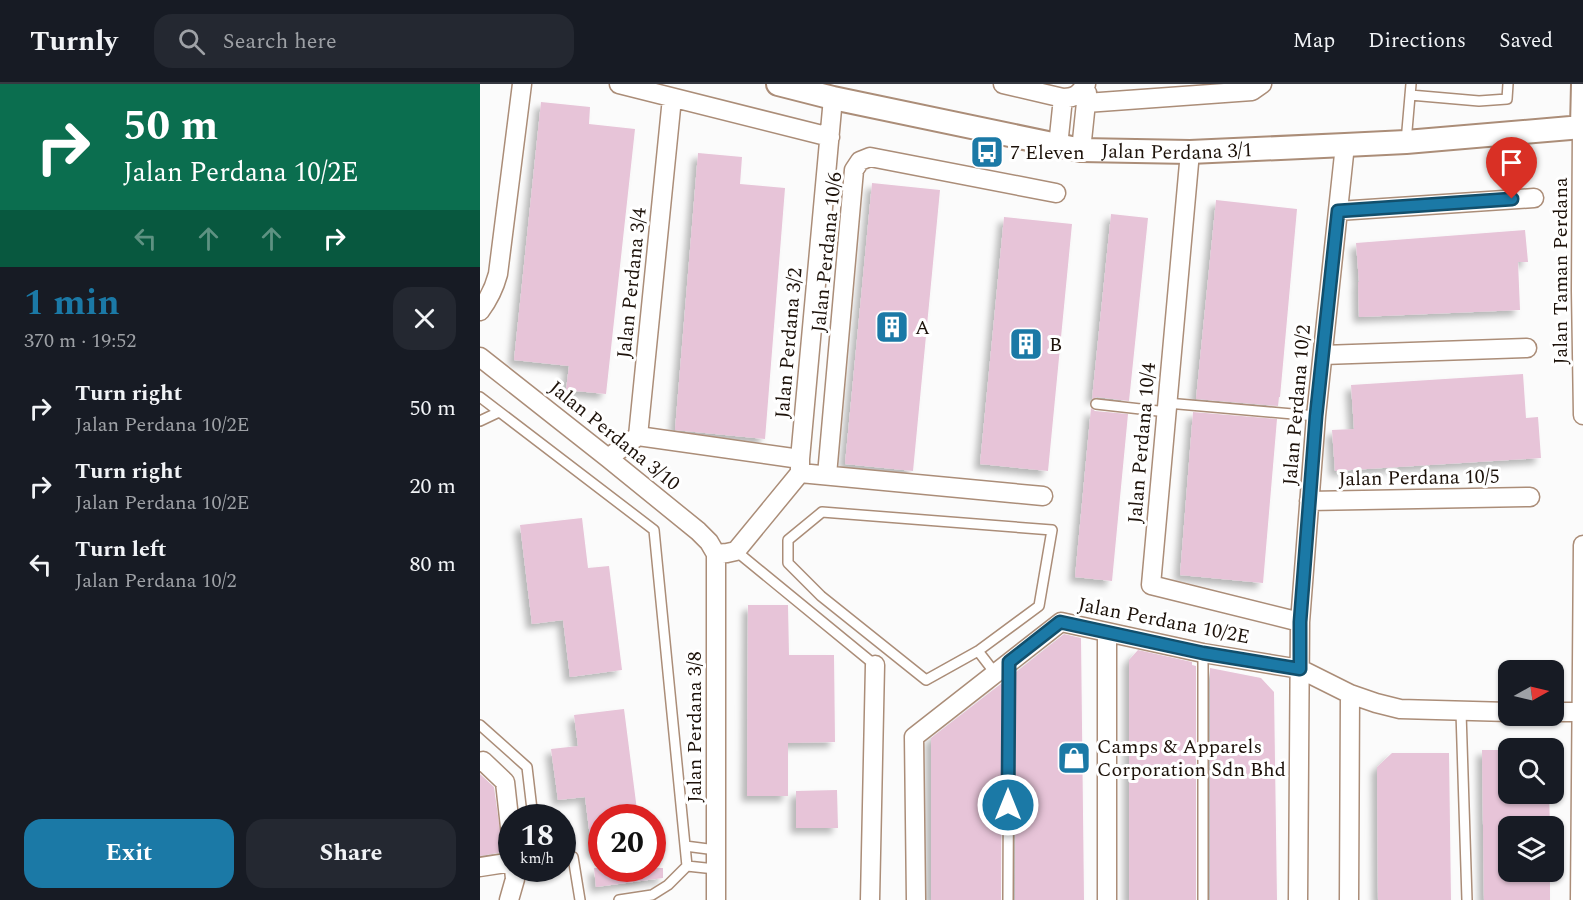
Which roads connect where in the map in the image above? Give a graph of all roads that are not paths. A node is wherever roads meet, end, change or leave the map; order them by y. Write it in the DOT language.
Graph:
graph roads {
  1 [pos="522,84"];
  2 [pos="619,84"];
  3 [pos="778,84"];
  4 [pos="1003,84"];
  5 [pos="1087,84"];
  6 [pos="1262,84"];
  7 [pos="1411,84"];
  8 [pos="1508,84"];
  9 [pos="1582,84"];
  10 [pos="1181,91"];
  11 [pos="1410,95"];
  12 [pos="672,98"];
  13 [pos="833,98"];
  14 [pos="1063,98"];
  15 [pos="1086,103"];
  16 [pos="1582,127"];
  17 [pos="830,137"];
  18 [pos="1406,142"];
  19 [pos="1346,145"];
  20 [pos="1058,146"];
  21 [pos="1081,150"];
  22 [pos="1190,152"];
  23 [pos="1056,193"];
  24 [pos="1533,198"];
  25 [pos="1338,211"];
  26 [pos="480,311"];
  27 [pos="1527,348"];
  28 [pos="1323,355"];
  29 [pos="480,357"];
  30 [pos="480,397"];
  31 [pos="1096,404"];
  32 [pos="1167,407"];
  33 [pos="499,412"];
  34 [pos="1583,415"];
  35 [pos="1316,416"];
  36 [pos="480,421"];
  37 [pos="638,436"];
  38 [pos="608,458"];
  39 [pos="800,466"];
  40 [pos="827,475"];
  41 [pos="1043,496"];
  42 [pos="1530,497"];
  43 [pos="1309,501"];
  44 [pos="1583,545"];
  45 [pos="736,551"];
  46 [pos="716,554"];
  47 [pos="1300,622"];
  48 [pos="1107,632"];
  49 [pos="978,651"];
  50 [pos="1203,653"];
  51 [pos="1009,662"];
  52 [pos="875,665"];
  53 [pos="1300,669"];
  54 [pos="994,673"];
  55 [pos="1350,694"];
  56 [pos="1461,712"];
  57 [pos="1498,712"];
  58 [pos="1564,712"];
  59 [pos="1581,712"];
  60 [pos="480,725"];
  61 [pos="480,762"];
  62 [pos="507,804"];
  63 [pos="531,804"];
  64 [pos="685,846"];
  65 [pos="716,850"];
  66 [pos="498,864"];
  67 [pos="687,866"];
  68 [pos="480,867"];
  69 [pos="715,869"];
  70 [pos="576,875"];
  71 [pos="514,882"];
  72 [pos="508,900"];
  73 [pos="580,900"];
  74 [pos="619,900"];
  75 [pos="716,900"];
  76 [pos="870,900"];
  77 [pos="916,900"];
  78 [pos="1008,900"];
  79 [pos="1107,900"];
  80 [pos="1203,900"];
  81 [pos="1299,900"];
  82 [pos="1349,900"];
  83 [pos="1467,900"];
  84 [pos="1580,900"];
  1 -- 26 [label="street"];
  2 -- 12 [label="street"];
  3 -- 13 [label="street, Jalan Perdana 3/1"];
  4 -- 14 [label="street"];
  5 -- 14 [label="street"];
  5 -- 15 [label="street"];
  6 -- 10 [label="street"];
  7 -- 11 [label="lane"];
  8 -- 11 [label="lane"];
  9 -- 16 [label="street"];
  10 -- 15 [label="street"];
  11 -- 18 [label="lane"];
  12 -- 17 [label="street"];
  12 -- 37 [label="street, Jalan Perdana 3/4"];
  13 -- 17 [label="street, Jalan Perdana 3/2"];
  13 -- 20 [label="street, Jalan Perdana 3/1"];
  14 -- 20 [label="street"];
  15 -- 21 [label="street"];
  16 -- 18 [label="street, Jalan Perdana 3/1"];
  16 -- 34 [label="street, Jalan Taman Perdana"];
  17 -- 39 [label="street, Jalan Perdana 3/2"];
  18 -- 19 [label="street, Jalan Perdana 3/1"];
  19 -- 22 [label="street, Jalan Perdana 3/1"];
  19 -- 25 [label="street, Jalan Perdana 10/2"];
  20 -- 21 [label="street, Jalan Perdana 3/1"];
  21 -- 22 [label="street, Jalan Perdana 3/1"];
  22 -- 32 [label="street, Jalan Perdana 10/4"];
  23 -- 40 [label="street, Jalan Perdana 10/6"];
  24 -- 25 [label="street"];
  25 -- 28 [label="street, Jalan Perdana 10/2"];
  27 -- 28 [label="street"];
  28 -- 35 [label="street, Jalan Perdana 10/2"];
  29 -- 38 [label="street, Jalan Perdana 3/10"];
  30 -- 33 [label="lane"];
  31 -- 32 [label="lane"];
  32 -- 35 [label="lane"];
  32 -- 47 [label="street, Jalan Perdana 10/4"];
  33 -- 36 [label="lane"];
  33 -- 64 [label="lane"];
  35 -- 43 [label="street, Jalan Perdana 10/2"];
  37 -- 38 [label="street"];
  37 -- 39 [label="street"];
  38 -- 46 [label="street, Jalan Perdana 3/10"];
  39 -- 40 [label="street"];
  39 -- 45 [label="street"];
  40 -- 41 [label="street"];
  42 -- 43 [label="street, Jalan Perdana 10/5"];
  43 -- 47 [label="street, Jalan Perdana 10/2"];
  44 -- 59 [label="street"];
  45 -- 46 [label="street"];
  45 -- 52 [label="lane"];
  46 -- 65 [label="street, Jalan Perdana 3/8"];
  47 -- 53 [label="street, Jalan Perdana 10/2"];
  48 -- 50 [label="street, Jalan Perdana 10/2E"];
  48 -- 51 [label="street, Jalan Perdana 10/2E"];
  48 -- 79 [label="street"];
  49 -- 49 [label="lane"];
  49 -- 54 [label="lane"];
  50 -- 53 [label="street, Jalan Perdana 10/2E"];
  50 -- 80 [label="lane"];
  51 -- 54 [label="street, Jalan Perdana 10/2E"];
  51 -- 78 [label="lane"];
  52 -- 76 [label="street"];
  53 -- 55 [label="street"];
  53 -- 81 [label="street, Jalan Perdana 10/2"];
  54 -- 77 [label="street, Jalan Perdana 10/2E"];
  55 -- 56 [label="street"];
  55 -- 82 [label="street"];
  56 -- 57 [label="street"];
  56 -- 83 [label="lane"];
  58 -- 59 [label="street"];
  59 -- 84 [label="street"];
  60 -- 63 [label="lane"];
  61 -- 62 [label="street"];
  64 -- 65 [label="lane"];
  64 -- 67 [label="lane"];
  65 -- 69 [label="street, Jalan Perdana 3/8"];
  66 -- 68 [label="street"];
  67 -- 69 [label="lane"];
  67 -- 74 [label="lane"];
  69 -- 75 [label="street, Jalan Perdana 3/8"];
  70 -- 73 [label="lane"];
  71 -- 72 [label="street"];
}
